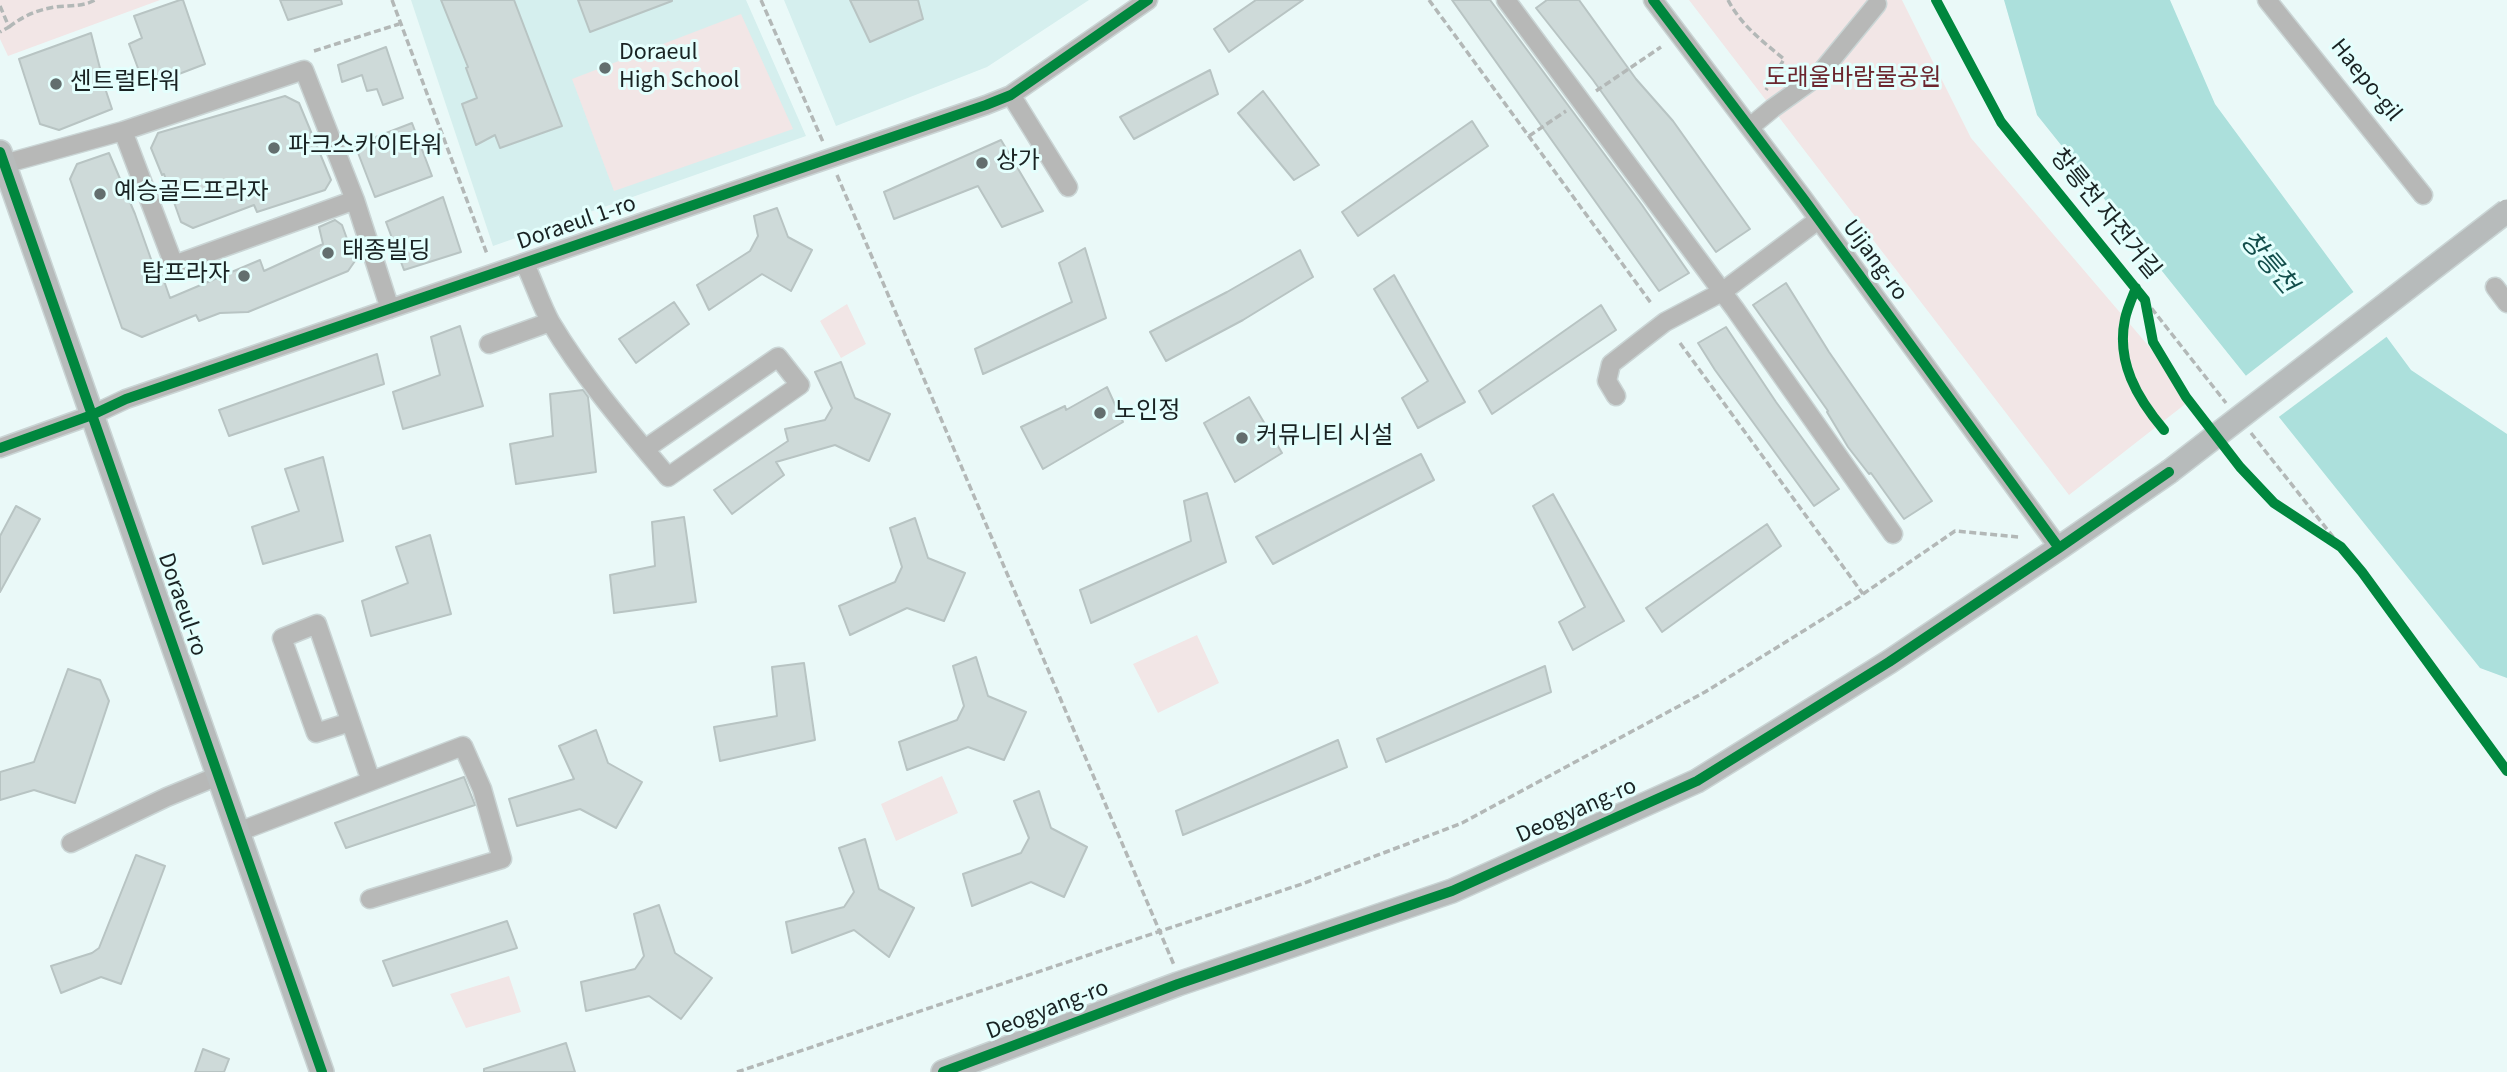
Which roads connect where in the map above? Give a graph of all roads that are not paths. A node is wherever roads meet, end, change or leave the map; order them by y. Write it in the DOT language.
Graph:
graph roads {
  1 [pos="1148,0"];
  2 [pos="1506,0"];
  3 [pos="1653,0"];
  4 [pos="2267,0"];
  5 [pos="1877,4"];
  6 [pos="1010,95"];
  7 [pos="1750,127"];
  8 [pos="123,131"];
  9 [pos="2,158"];
  10 [pos="1068,187"];
  11 [pos="2423,195"];
  12 [pos="355,200"];
  13 [pos="2507,211"];
  14 [pos="1818,220"];
  15 [pos="525,264"];
  16 [pos="2495,287"];
  17 [pos="1722,292"];
  18 [pos="2507,303"];
  19 [pos="390,309"];
  20 [pos="550,322"];
  21 [pos="489,344"];
  22 [pos="1616,396"];
  23 [pos="92,415"];
  24 [pos="0,448"];
  25 [pos="645,449"];
  26 [pos="1893,534"];
  27 [pos="2059,548"];
  28 [pos="350,722"];
  29 [pos="218,776"];
  30 [pos="371,781"];
  31 [pos="238,832"];
  32 [pos="71,843"];
  33 [pos="370,899"];
  34 [pos="322,1072"];
  35 [pos="943,1072"];
  1 -- 6 [label="street, Doraeul 1-ro"];
  2 -- 17 [label="street"];
  3 -- 7 [label="street, Uijang-ro"];
  4 -- 11 [label="street, Haepo-gil"];
  5 -- 7 [label="street"];
  6 -- 10 [label="street"];
  6 -- 15 [label="street, Doraeul 1-ro"];
  7 -- 14 [label="street, Uijang-ro"];
  8 -- 9 [label="street, Doraeul-ro"];
  8 -- 12 [label="street, Doraeul-ro"];
  8 -- 12 [label="street"];
  9 -- 23 [label="main road, Doraeul-ro"];
  12 -- 19 [label="street, Doraeul-ro"];
  13 -- 27 [label="main road, Deogyang-ro, bridge"];
  14 -- 17 [label="street, Uijang-ro"];
  14 -- 27 [label="street, Uijang-ro"];
  15 -- 19 [label="street, Doraeul 1-ro"];
  15 -- 20 [label="street"];
  16 -- 18 [label="street"];
  17 -- 22 [label="street, Uijang-ro"];
  17 -- 26 [label="street"];
  19 -- 23 [label="street, Doraeul 1-ro"];
  20 -- 21 [label="street"];
  20 -- 25 [label="street"];
  23 -- 24 [label="street, Doraeul 1-ro"];
  23 -- 29 [label="main road, Doraeul-ro"];
  25 -- 25 [label="street"];
  27 -- 35 [label="main road, Deogyang-ro"];
  28 -- 28 [label="street"];
  28 -- 30 [label="street"];
  29 -- 31 [label="main road, Doraeul-ro"];
  29 -- 32 [label="street"];
  30 -- 31 [label="street"];
  30 -- 33 [label="street"];
  31 -- 34 [label="main road, Doraeul-ro"];
}
